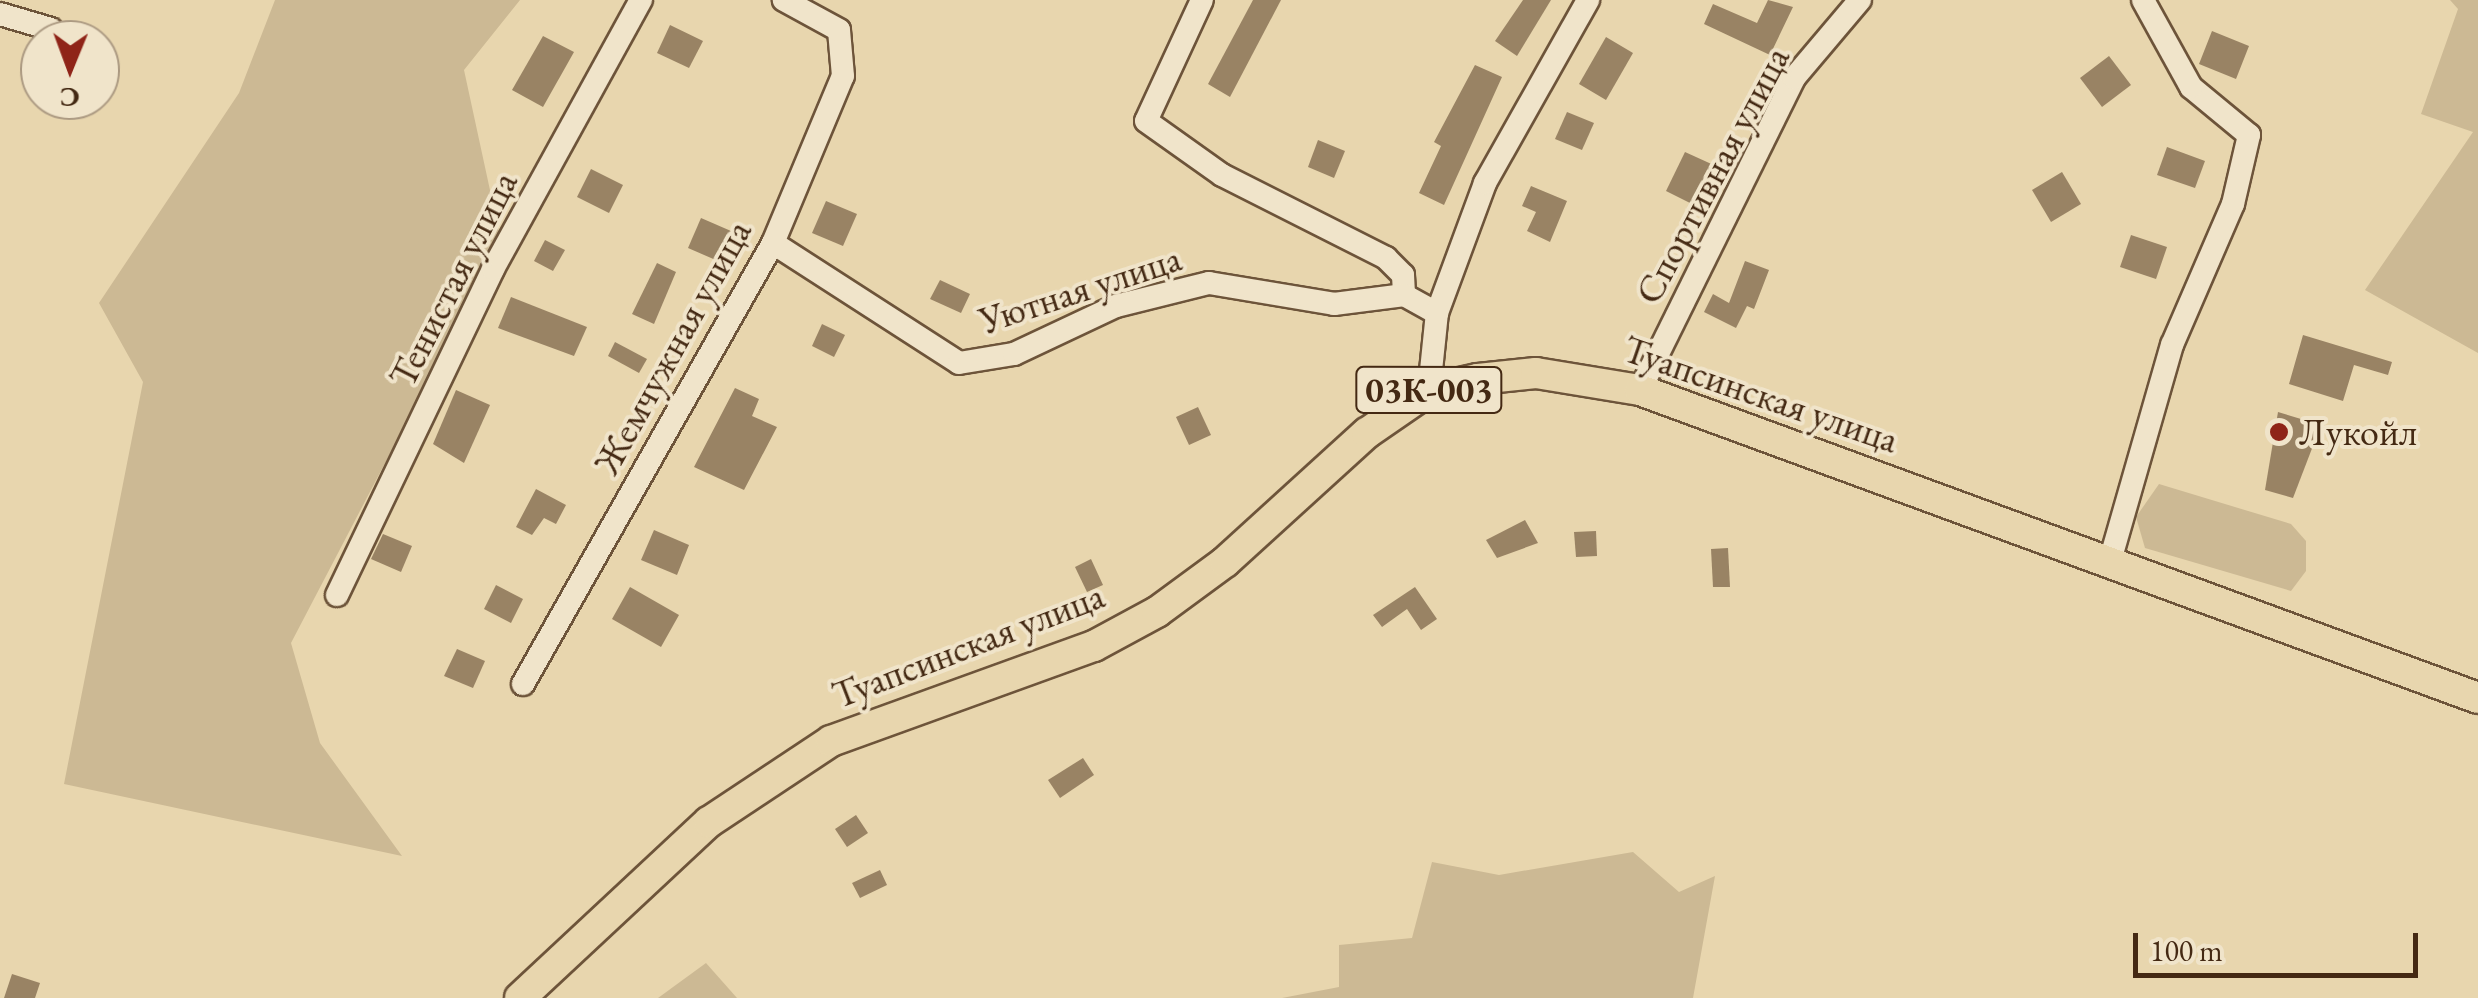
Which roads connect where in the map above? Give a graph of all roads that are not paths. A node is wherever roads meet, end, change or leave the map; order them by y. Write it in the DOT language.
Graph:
graph roads {
  1 [pos="641,0"];
  2 [pos="784,0"];
  3 [pos="1202,0"];
  4 [pos="1588,0"];
  5 [pos="1860,0"];
  6 [pos="2143,0"];
  7 [pos="774,243"];
  8 [pos="1404,295"];
  9 [pos="1437,313"];
  10 [pos="1429,390"];
  11 [pos="1640,390"];
  12 [pos="2110,561"];
  13 [pos="337,595"];
  14 [pos="523,684"];
  15 [pos="2478,698"];
  16 [pos="520,998"];
  1 -- 13 [label="street, Тенистая улица"];
  2 -- 7 [label="street, Жемчужная улица"];
  3 -- 8 [label="street"];
  4 -- 9 [label="street"];
  5 -- 11 [label="street, Спортивная улица"];
  6 -- 12 [label="street"];
  7 -- 8 [label="street, Уютная улица"];
  7 -- 14 [label="street, Жемчужная улица"];
  8 -- 9 [label="street"];
  9 -- 10 [label="street"];
  10 -- 11 [label="main road, Туапсинская улица / 03К-003"];
  10 -- 16 [label="main road, Туапсинская улица / 03К-003"];
  11 -- 12 [label="main road, Туапсинская улица / 03К-003"];
  12 -- 15 [label="main road, Туапсинская улица / 03К-003"];
}
